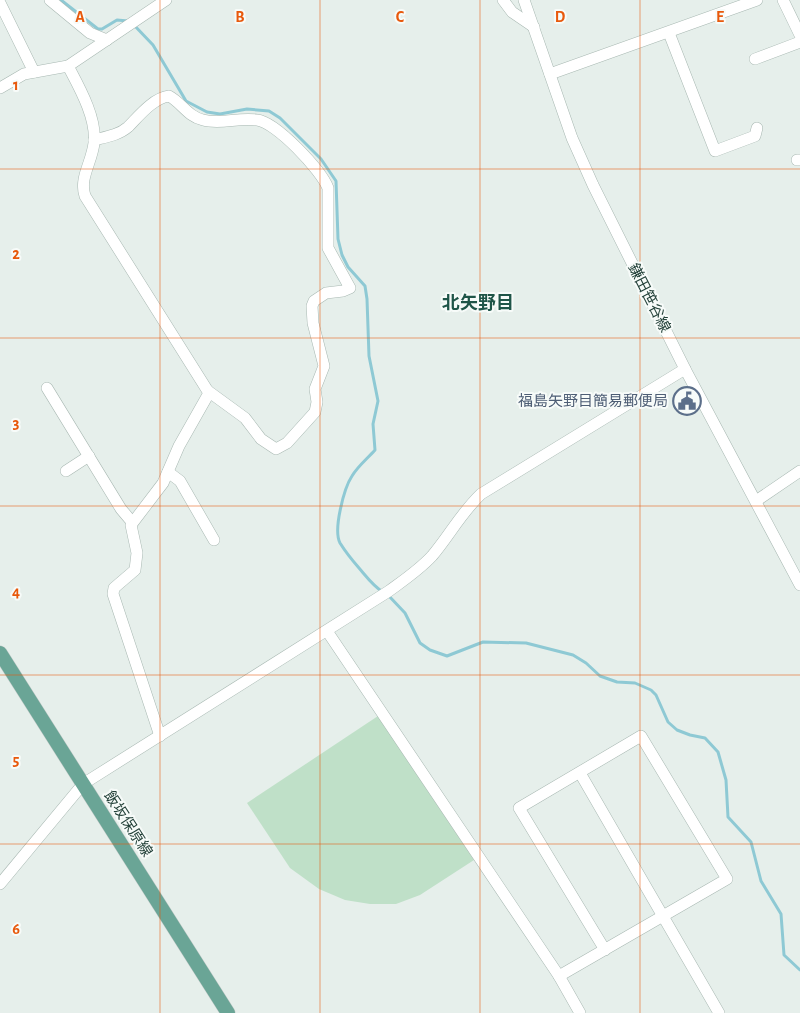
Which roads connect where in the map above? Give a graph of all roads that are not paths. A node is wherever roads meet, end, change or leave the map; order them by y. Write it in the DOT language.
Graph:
graph roads {
  1 [pos="50,0"];
  2 [pos="166,0"];
  3 [pos="503,0"];
  4 [pos="524,0"];
  5 [pos="757,0"];
  6 [pos="783,0"];
  7 [pos="0,3"];
  8 [pos="534,27"];
  9 [pos="669,33"];
  10 [pos="800,35"];
  11 [pos="107,40"];
  12 [pos="800,42"];
  13 [pos="755,59"];
  14 [pos="68,66"];
  15 [pos="34,72"];
  16 [pos="550,74"];
  17 [pos="0,88"];
  18 [pos="758,128"];
  19 [pos="94,140"];
  20 [pos="685,369"];
  21 [pos="46,388"];
  22 [pos="208,391"];
  23 [pos="89,456"];
  24 [pos="66,471"];
  25 [pos="800,471"];
  26 [pos="168,472"];
  27 [pos="756,501"];
  28 [pos="132,522"];
  29 [pos="214,540"];
  30 [pos="800,585"];
  31 [pos="327,631"];
  32 [pos="0,653"];
  33 [pos="160,736"];
  34 [pos="580,773"];
  35 [pos="83,784"];
  36 [pos="0,884"];
  37 [pos="664,916"];
  38 [pos="605,950"];
  39 [pos="559,976"];
  40 [pos="228,1013"];
  41 [pos="580,1013"];
  42 [pos="719,1013"];
  1 -- 11 [label="street"];
  2 -- 11 [label="street"];
  3 -- 8 [label="street"];
  4 -- 8 [label="street, 鎌田笹谷線"];
  5 -- 9 [label="street"];
  6 -- 10 [label="street"];
  7 -- 15 [label="street"];
  8 -- 16 [label="street, 鎌田笹谷線"];
  9 -- 16 [label="street"];
  9 -- 18 [label="street"];
  11 -- 14 [label="street"];
  12 -- 13 [label="street"];
  14 -- 15 [label="street"];
  14 -- 19 [label="street"];
  15 -- 17 [label="street"];
  16 -- 20 [label="street, 鎌田笹谷線"];
  19 -- 22 [label="street"];
  19 -- 22 [label="street"];
  20 -- 27 [label="street, 鎌田笹谷線"];
  20 -- 31 [label="street"];
  21 -- 23 [label="street"];
  22 -- 26 [label="street"];
  23 -- 24 [label="street"];
  23 -- 28 [label="street"];
  25 -- 27 [label="street"];
  26 -- 28 [label="street"];
  26 -- 29 [label="street"];
  27 -- 30 [label="street, 鎌田笹谷線"];
  28 -- 33 [label="street"];
  31 -- 33 [label="street"];
  31 -- 39 [label="street"];
  32 -- 35 [label="main road, 飯坂保原線"];
  33 -- 35 [label="street"];
  34 -- 37 [label="street"];
  34 -- 37 [label="street"];
  34 -- 38 [label="street"];
  35 -- 36 [label="street"];
  35 -- 40 [label="main road, 飯坂保原線"];
  37 -- 38 [label="street"];
  37 -- 42 [label="street"];
  38 -- 39 [label="street"];
  39 -- 41 [label="street"];
}
